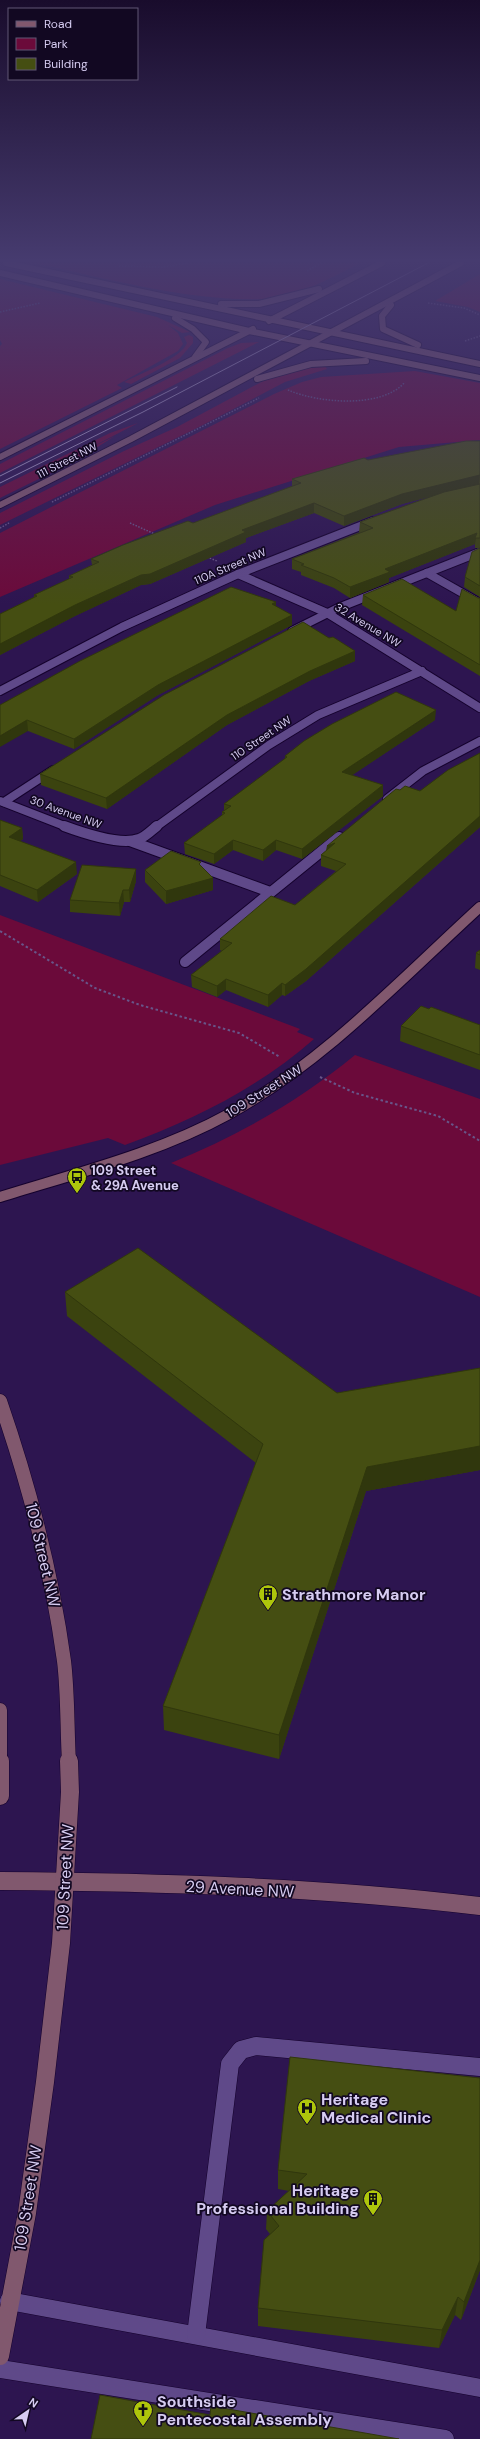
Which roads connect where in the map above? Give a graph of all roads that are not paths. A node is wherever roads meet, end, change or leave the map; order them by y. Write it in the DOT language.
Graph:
graph roads {
  1 [pos="157,377"];
  2 [pos="249,377"];
  3 [pos="263,377"];
  4 [pos="199,403"];
  5 [pos="0,456"];
  6 [pos="0,505"];
  7 [pos="380,518"];
  8 [pos="480,552"];
  9 [pos="427,573"];
  10 [pos="238,574"];
  11 [pos="480,603"];
  12 [pos="327,613"];
  13 [pos="282,637"];
  14 [pos="422,671"];
  15 [pos="0,691"];
  16 [pos="480,708"];
  17 [pos="480,741"];
  18 [pos="62,764"];
  19 [pos="2,801"];
  20 [pos="380,805"];
  21 [pos="349,829"];
  22 [pos="127,841"];
  23 [pos="270,892"];
  24 [pos="480,907"];
  25 [pos="184,962"];
  26 [pos="0,1197"];
  27 [pos="0,1401"];
  28 [pos="0,1710"];
  29 [pos="0,1796"];
  30 [pos="66,1880"];
  31 [pos="0,1881"];
  32 [pos="480,1906"];
  33 [pos="480,2067"];
  34 [pos="9,2301"];
  35 [pos="196,2335"];
  36 [pos="0,2356"];
  37 [pos="0,2369"];
  38 [pos="480,2388"];
  39 [pos="444,2439"];
  1 -- 5 [label="main road"];
  2 -- 4 [label="main road, 111 Street NW"];
  3 -- 4 [label="main road"];
  4 -- 6 [label="main road, 111 Street NW"];
  7 -- 10 [label="street, 110A Street NW"];
  8 -- 9 [label="street"];
  9 -- 11 [label="street"];
  9 -- 12 [label="street"];
  10 -- 12 [label="street, 32 Avenue NW"];
  10 -- 15 [label="street, 110A Street NW"];
  12 -- 13 [label="street"];
  12 -- 14 [label="street, 32 Avenue NW"];
  14 -- 16 [label="street, 32 Avenue NW"];
  14 -- 22 [label="street, 110 Street NW"];
  17 -- 20 [label="street"];
  18 -- 19 [label="street"];
  19 -- 22 [label="street, 30 Avenue NW"];
  21 -- 23 [label="street"];
  22 -- 23 [label="street, 30 Avenue NW"];
  23 -- 25 [label="street"];
  24 -- 26 [label="main road, 109 Street NW"];
  27 -- 30 [label="main road, 109 Street NW"];
  28 -- 29 [label="main road"];
  30 -- 31 [label="main road, 29 Avenue NW"];
  30 -- 32 [label="main road, 29 Avenue NW"];
  30 -- 34 [label="main road, 109 Street NW"];
  33 -- 35 [label="street"];
  34 -- 35 [label="street"];
  34 -- 36 [label="main road, 109 Street NW"];
  35 -- 38 [label="street"];
  37 -- 39 [label="street"];
}
